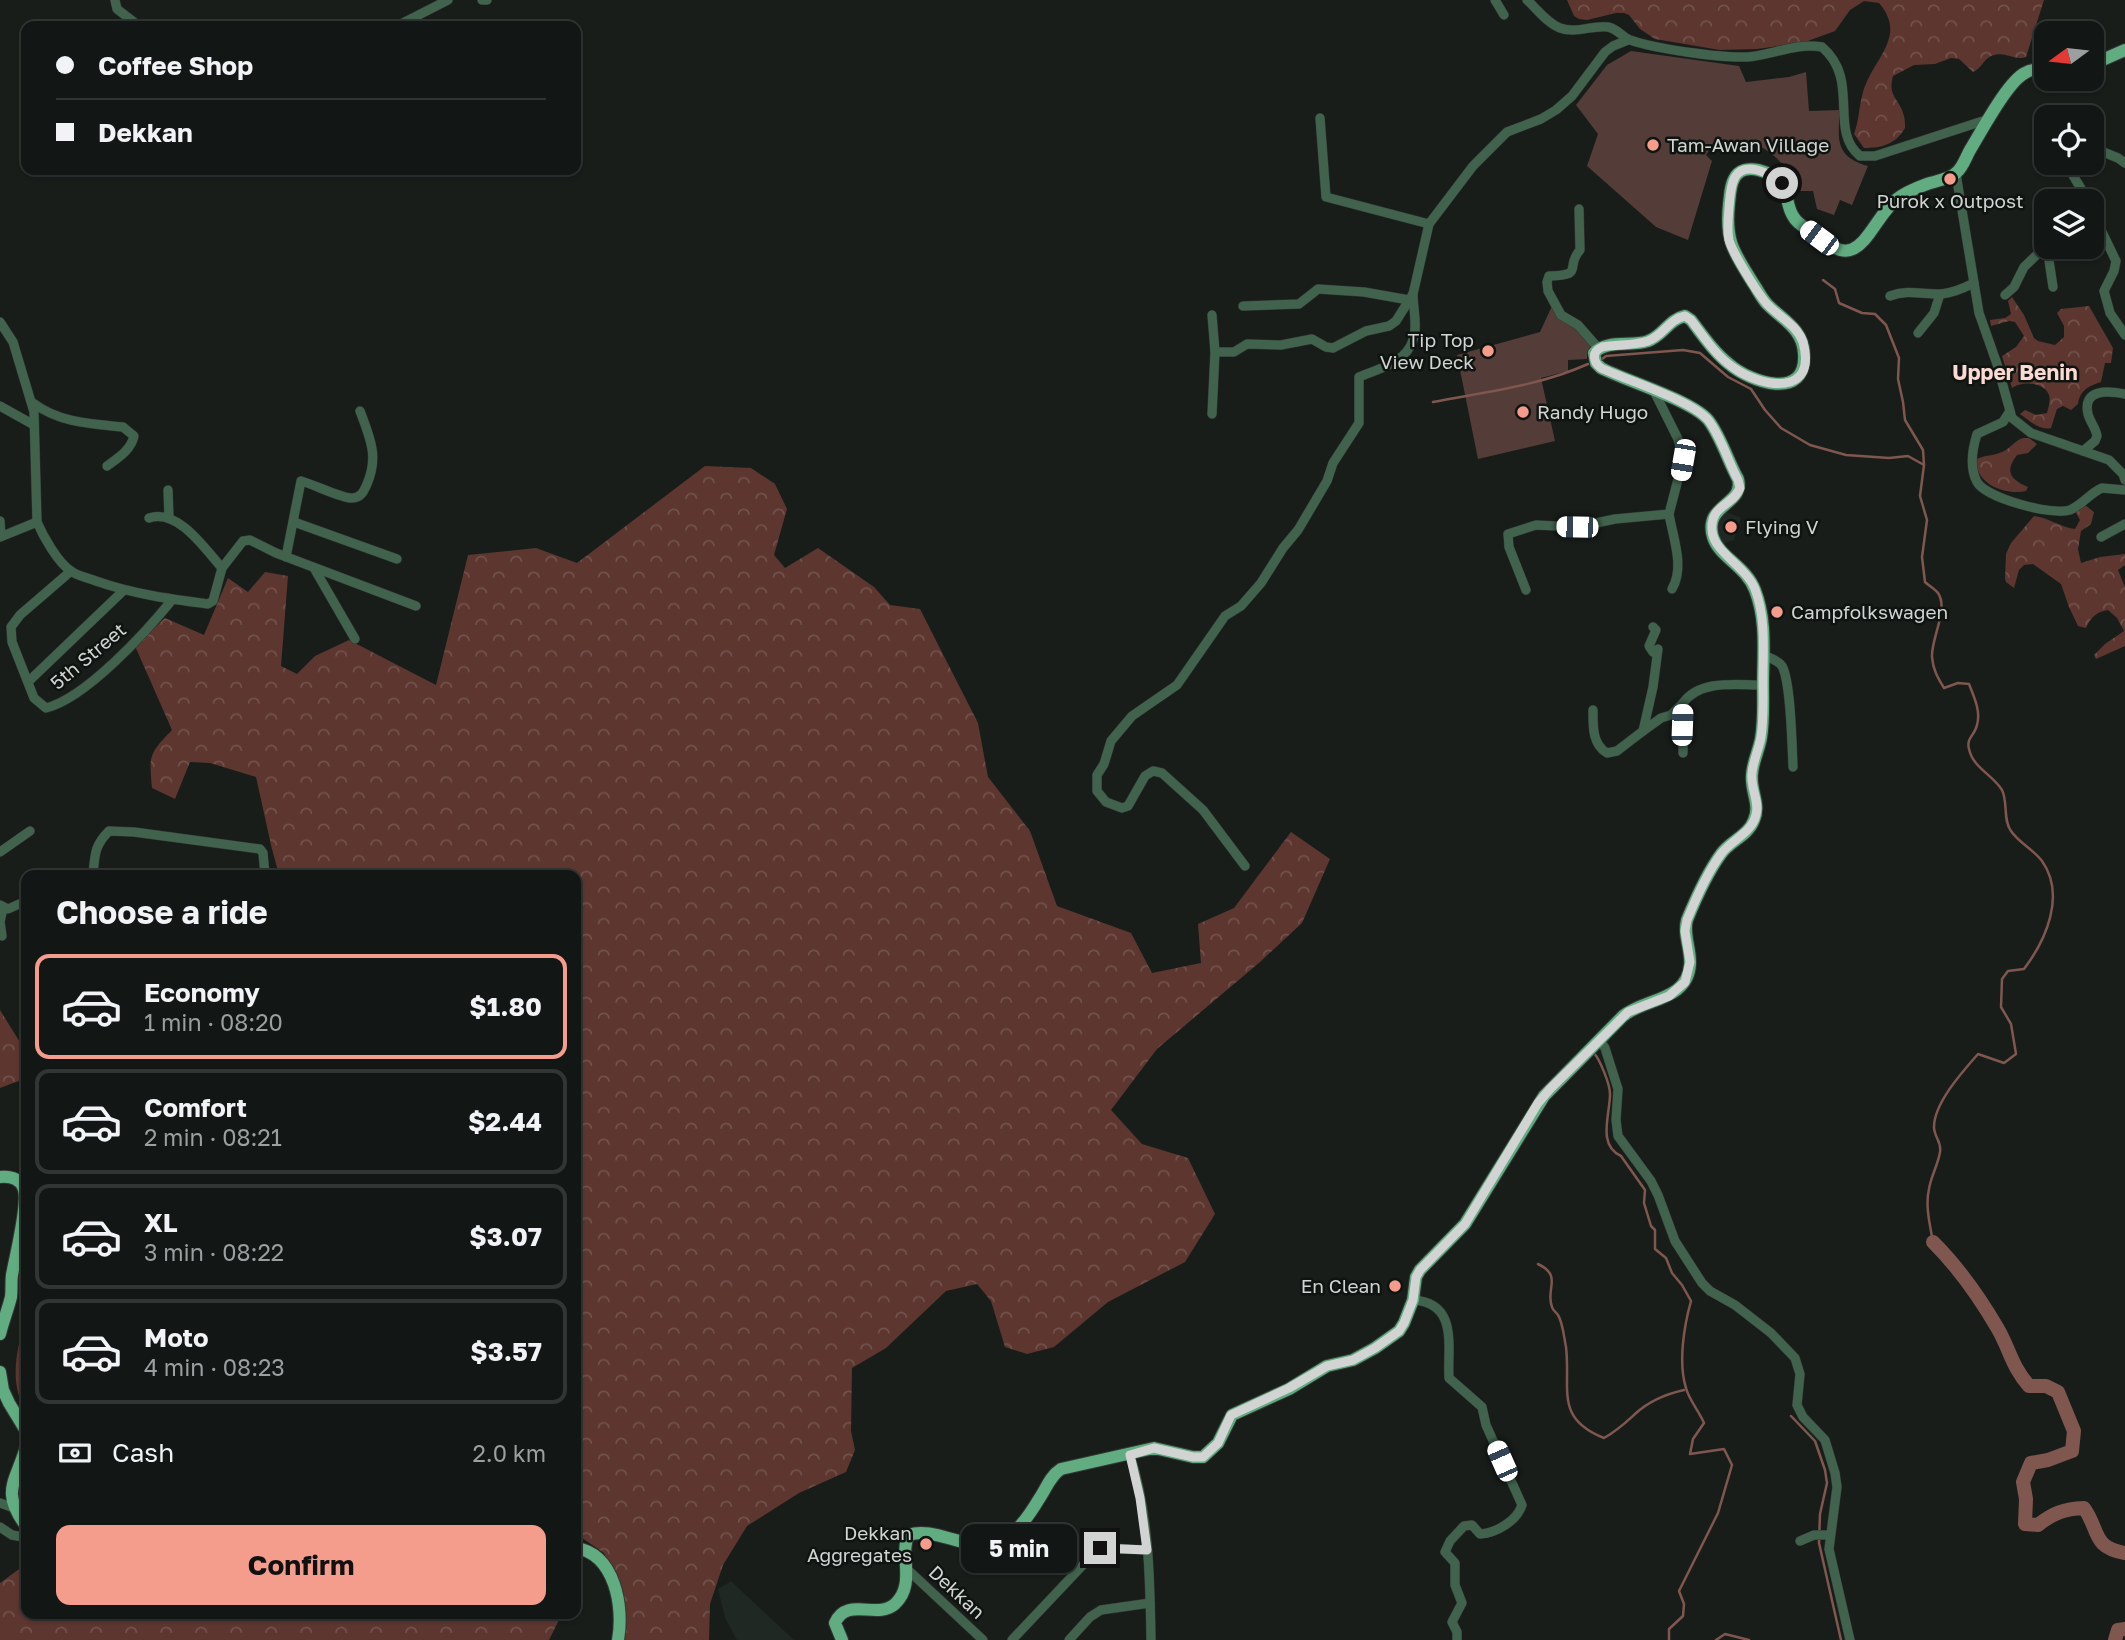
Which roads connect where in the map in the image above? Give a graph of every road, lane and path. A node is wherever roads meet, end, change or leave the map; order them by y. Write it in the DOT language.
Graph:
graph roads {
  1 [pos="115,0"];
  2 [pos="448,0"];
  3 [pos="1495,0"];
  4 [pos="1527,0"];
  5 [pos="1504,15"];
  6 [pos="133,21"];
  7 [pos="407,21"];
  8 [pos="1628,40"];
  9 [pos="2125,50"];
  10 [pos="2104,59"];
  11 [pos="2034,71"];
  12 [pos="1320,118"];
  13 [pos="1990,118"];
  14 [pos="2104,152"];
  15 [pos="2125,163"];
  16 [pos="1956,174"];
  17 [pos="2072,175"];
  18 [pos="2082,189"];
  19 [pos="1579,209"];
  20 [pos="1429,224"];
  21 [pos="2104,236"];
  22 [pos="2034,257"];
  23 [pos="2048,259"];
  24 [pos="1974,283"];
  25 [pos="2053,287"];
  26 [pos="1940,295"];
  27 [pos="2006,295"];
  28 [pos="1890,296"];
  29 [pos="1411,297"];
  30 [pos="1243,306"];
  31 [pos="1212,315"];
  32 [pos="0,322"];
  33 [pos="1918,333"];
  34 [pos="2125,335"];
  35 [pos="1599,349"];
  36 [pos="1215,352"];
  37 [pos="1654,391"];
  38 [pos="2125,394"];
  39 [pos="33,403"];
  40 [pos="0,406"];
  41 [pos="360,411"];
  42 [pos="2010,411"];
  43 [pos="1212,414"];
  44 [pos="34,425"];
  45 [pos="2083,452"];
  46 [pos="107,466"];
  47 [pos="2125,480"];
  48 [pos="169,490"];
  49 [pos="2125,490"];
  50 [pos="1669,514"];
  51 [pos="149,518"];
  52 [pos="169,518"];
  53 [pos="0,521"];
  54 [pos="37,522"];
  55 [pos="294,523"];
  56 [pos="2125,524"];
  57 [pos="0,537"];
  58 [pos="2101,537"];
  59 [pos="286,557"];
  60 [pos="397,559"];
  61 [pos="222,568"];
  62 [pos="314,568"];
  63 [pos="71,571"];
  64 [pos="1672,589"];
  65 [pos="124,590"];
  66 [pos="1526,590"];
  67 [pos="172,600"];
  68 [pos="416,606"];
  69 [pos="1653,627"];
  70 [pos="355,639"];
  71 [pos="1763,655"];
  72 [pos="29,681"];
  73 [pos="1763,685"];
  74 [pos="1683,703"];
  75 [pos="1593,710"];
  76 [pos="1643,731"];
  77 [pos="1683,752"];
  78 [pos="1793,767"];
  79 [pos="30,831"];
  80 [pos="0,852"];
  81 [pos="1245,866"];
  82 [pos="94,870"];
  83 [pos="264,870"];
  84 [pos="21,903"];
  85 [pos="2,906"];
  86 [pos="2,936"];
  87 [pos="1599,1039"];
  88 [pos="0,1177"];
  89 [pos="21,1184"];
  90 [pos="21,1223"];
  91 [pos="1413,1300"];
  92 [pos="0,1334"];
  93 [pos="0,1372"];
  94 [pos="21,1423"];
  95 [pos="1130,1455"];
  96 [pos="21,1458"];
  97 [pos="0,1503"];
  98 [pos="14,1508"];
  99 [pos="21,1518"];
  100 [pos="0,1527"];
  101 [pos="1823,1535"];
  102 [pos="21,1537"];
  103 [pos="1800,1541"];
  104 [pos="581,1549"];
  105 [pos="1147,1550"];
  106 [pos="907,1569"];
  107 [pos="1150,1603"];
  108 [pos="618,1640"];
  109 [pos="842,1640"];
  110 [pos="983,1640"];
  111 [pos="1012,1640"];
  112 [pos="1069,1640"];
  113 [pos="1151,1640"];
  114 [pos="1457,1640"];
  115 [pos="1850,1640"];
  1 -- 6 [label="street"];
  2 -- 7 [label="street"];
  3 -- 5 [label="street"];
  4 -- 8 [label="street"];
  8 -- 13 [label="street"];
  8 -- 20 [label="street"];
  9 -- 10 [label="main road"];
  11 -- 13 [label="main road"];
  12 -- 20 [label="street"];
  13 -- 16 [label="main road"];
  14 -- 15 [label="street"];
  16 -- 24 [label="street"];
  16 -- 35 [label="main road"];
  17 -- 18 [label="street"];
  19 -- 35 [label="street"];
  20 -- 29 [label="street"];
  21 -- 34 [label="street"];
  22 -- 27 [label="street"];
  23 -- 25 [label="street"];
  24 -- 26 [label="street"];
  24 -- 42 [label="street"];
  26 -- 28 [label="street"];
  26 -- 33 [label="street"];
  29 -- 30 [label="street"];
  29 -- 36 [label="street"];
  29 -- 81 [label="street"];
  31 -- 36 [label="street"];
  32 -- 39 [label="street"];
  35 -- 37 [label="main road"];
  36 -- 43 [label="street"];
  37 -- 50 [label="street"];
  37 -- 71 [label="main road"];
  38 -- 45 [label="street"];
  39 -- 44 [label="street"];
  39 -- 46 [label="street"];
  40 -- 44 [label="street"];
  41 -- 55 [label="street"];
  42 -- 45 [label="street"];
  42 -- 49 [label="street"];
  44 -- 54 [label="street"];
  45 -- 47 [label="street"];
  48 -- 52 [label="street"];
  50 -- 64 [label="street"];
  50 -- 66 [label="street"];
  51 -- 52 [label="street"];
  52 -- 61 [label="street"];
  53 -- 57 [label="street"];
  54 -- 57 [label="street"];
  54 -- 63 [label="street"];
  55 -- 59 [label="street"];
  55 -- 60 [label="street"];
  56 -- 58 [label="street"];
  59 -- 61 [label="street"];
  59 -- 62 [label="street"];
  61 -- 67 [label="street"];
  62 -- 68 [label="street"];
  62 -- 70 [label="street"];
  63 -- 65 [label="street"];
  63 -- 72 [label="street"];
  65 -- 67 [label="street"];
  65 -- 72 [label="street"];
  67 -- 72 [label="street, 5th Street"];
  69 -- 76 [label="street"];
  71 -- 73 [label="main road"];
  71 -- 78 [label="street"];
  73 -- 74 [label="street"];
  73 -- 87 [label="main road"];
  74 -- 76 [label="street"];
  74 -- 77 [label="street"];
  75 -- 76 [label="street"];
  79 -- 80 [label="street"];
  82 -- 83 [label="street"];
  84 -- 85 [label="street"];
  85 -- 86 [label="street"];
  87 -- 91 [label="main road"];
  87 -- 101 [label="street"];
  88 -- 89 [label="main road"];
  90 -- 92 [label="main road"];
  91 -- 95 [label="main road"];
  91 -- 114 [label="street"];
  93 -- 94 [label="main road"];
  95 -- 105 [label="street"];
  95 -- 106 [label="main road"];
  96 -- 98 [label="main road"];
  97 -- 98 [label="street"];
  98 -- 99 [label="main road"];
  100 -- 102 [label="street"];
  101 -- 103 [label="street"];
  101 -- 115 [label="street"];
  104 -- 108 [label="main road"];
  105 -- 107 [label="street"];
  105 -- 111 [label="street"];
  106 -- 109 [label="main road"];
  106 -- 110 [label="street, Dekkan"];
  107 -- 112 [label="street"];
  107 -- 113 [label="street"];
}
